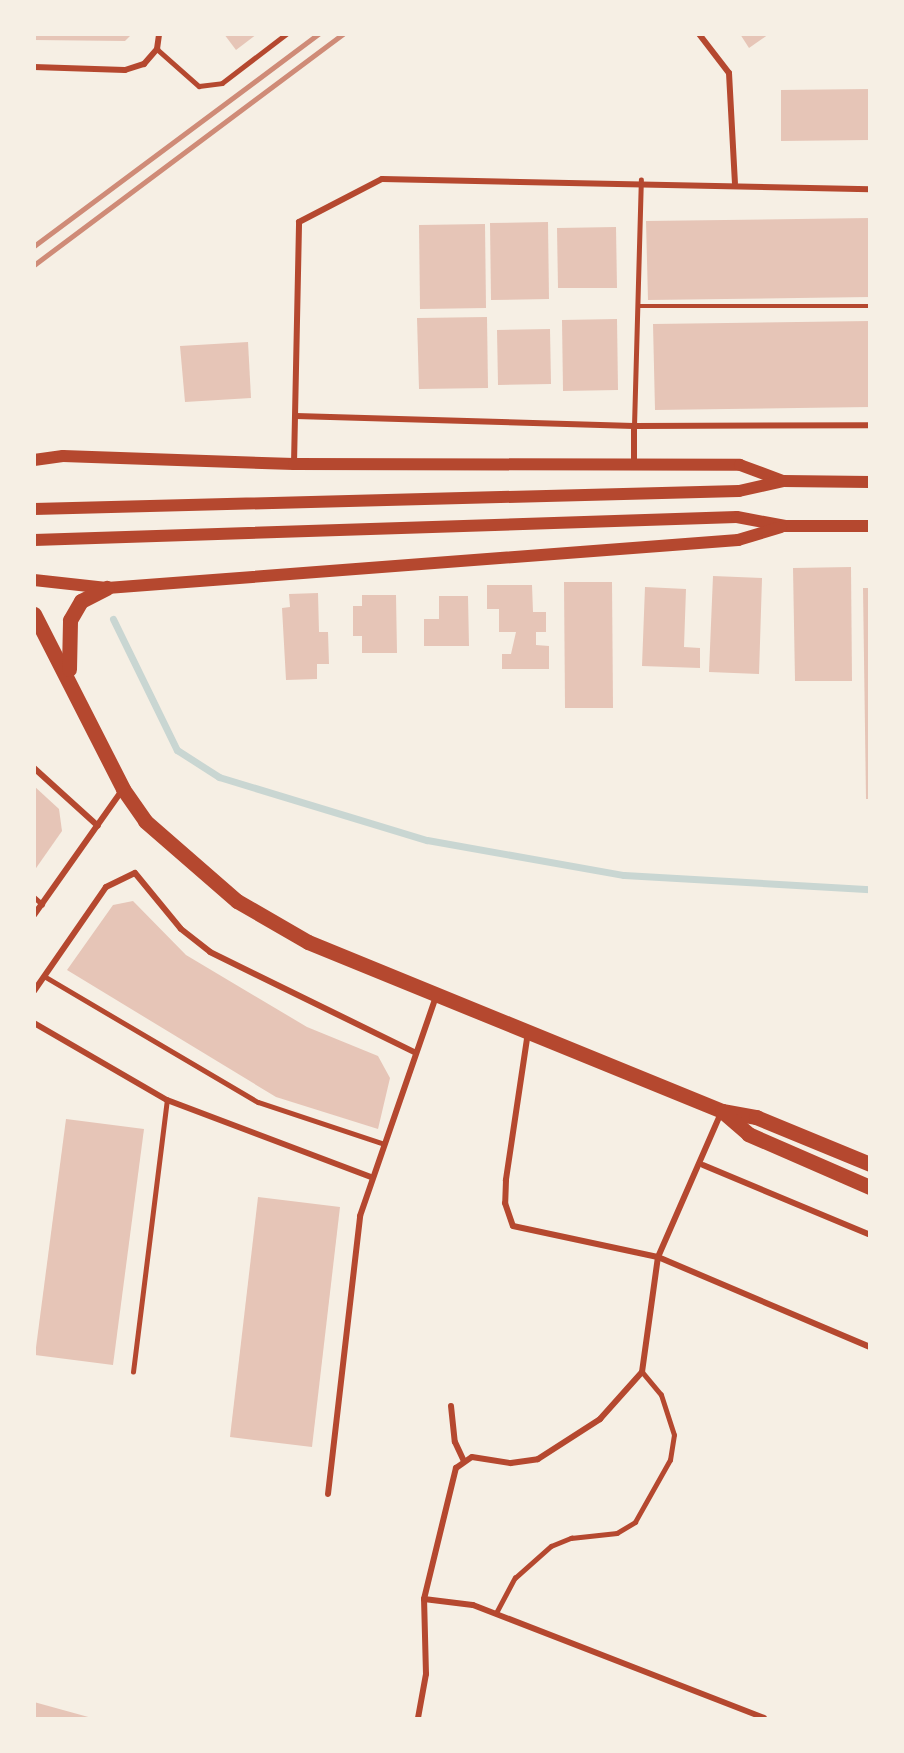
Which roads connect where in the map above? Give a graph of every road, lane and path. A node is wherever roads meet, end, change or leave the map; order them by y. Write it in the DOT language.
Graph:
graph roads {
  1 [pos="159,34"];
  2 [pos="286,34"];
  3 [pos="699,34"];
  4 [pos="157,49"];
  5 [pos="34,67"];
  6 [pos="641,180"];
  7 [pos="735,183"];
  8 [pos="870,189"];
  9 [pos="638,306"];
  10 [pos="870,306"];
  11 [pos="296,416"];
  12 [pos="870,425"];
  13 [pos="634,426"];
  14 [pos="34,460"];
  15 [pos="294,464"];
  16 [pos="634,464"];
  17 [pos="783,481"];
  18 [pos="870,482"];
  19 [pos="34,509"];
  20 [pos="784,526"];
  21 [pos="870,526"];
  22 [pos="34,540"];
  23 [pos="34,580"];
  24 [pos="107,588"];
  25 [pos="34,614"];
  26 [pos="69,675"];
  27 [pos="34,768"];
  28 [pos="123,789"];
  29 [pos="98,826"];
  30 [pos="34,897"];
  31 [pos="42,904"];
  32 [pos="34,915"];
  33 [pos="44,976"];
  34 [pos="34,991"];
  35 [pos="436,995"];
  36 [pos="34,1023"];
  37 [pos="528,1031"];
  38 [pos="414,1052"];
  39 [pos="167,1100"];
  40 [pos="722,1111"];
  41 [pos="382,1143"];
  42 [pos="870,1164"];
  43 [pos="703,1165"];
  44 [pos="370,1177"];
  45 [pos="870,1186"];
  46 [pos="870,1235"];
  47 [pos="658,1257"];
  48 [pos="870,1347"];
  49 [pos="133,1372"];
  50 [pos="642,1372"];
  51 [pos="451,1406"];
  52 [pos="464,1461"];
  53 [pos="328,1494"];
  54 [pos="424,1599"];
  55 [pos="496,1613"];
  56 [pos="418,1719"];
  57 [pos="764,1719"];
  1 -- 4 [label="street"];
  2 -- 4 [label="lane"];
  3 -- 7 [label="street"];
  4 -- 5 [label="street"];
  6 -- 7 [label="street"];
  6 -- 9 [label="lane"];
  6 -- 11 [label="street"];
  7 -- 8 [label="street"];
  9 -- 10 [label="lane"];
  9 -- 13 [label="lane"];
  11 -- 13 [label="street"];
  11 -- 15 [label="street"];
  12 -- 13 [label="street"];
  13 -- 16 [label="street"];
  14 -- 15 [label="main road"];
  15 -- 16 [label="main road"];
  16 -- 17 [label="main road"];
  17 -- 18 [label="main road"];
  17 -- 19 [label="main road"];
  20 -- 21 [label="main road"];
  20 -- 22 [label="main road"];
  20 -- 24 [label="main road"];
  23 -- 24 [label="main road"];
  24 -- 26 [label="main road"];
  25 -- 26 [label="main road"];
  26 -- 28 [label="main road"];
  27 -- 29 [label="street"];
  28 -- 29 [label="street"];
  28 -- 35 [label="main road"];
  29 -- 31 [label="street"];
  30 -- 31 [label="lane"];
  31 -- 32 [label="street"];
  33 -- 34 [label="street"];
  33 -- 38 [label="street"];
  33 -- 41 [label="lane"];
  35 -- 37 [label="main road"];
  35 -- 38 [label="street"];
  36 -- 39 [label="street"];
  37 -- 40 [label="main road"];
  37 -- 47 [label="street"];
  38 -- 41 [label="street"];
  39 -- 44 [label="street"];
  39 -- 49 [label="lane"];
  40 -- 42 [label="main road"];
  40 -- 43 [label="street"];
  40 -- 45 [label="main road"];
  41 -- 44 [label="street"];
  43 -- 46 [label="street"];
  43 -- 47 [label="street"];
  44 -- 53 [label="street"];
  47 -- 48 [label="street"];
  47 -- 50 [label="street"];
  50 -- 52 [label="street"];
  50 -- 55 [label="lane"];
  51 -- 52 [label="street"];
  52 -- 54 [label="street"];
  54 -- 55 [label="street"];
  54 -- 56 [label="street"];
  55 -- 57 [label="street"];
}
